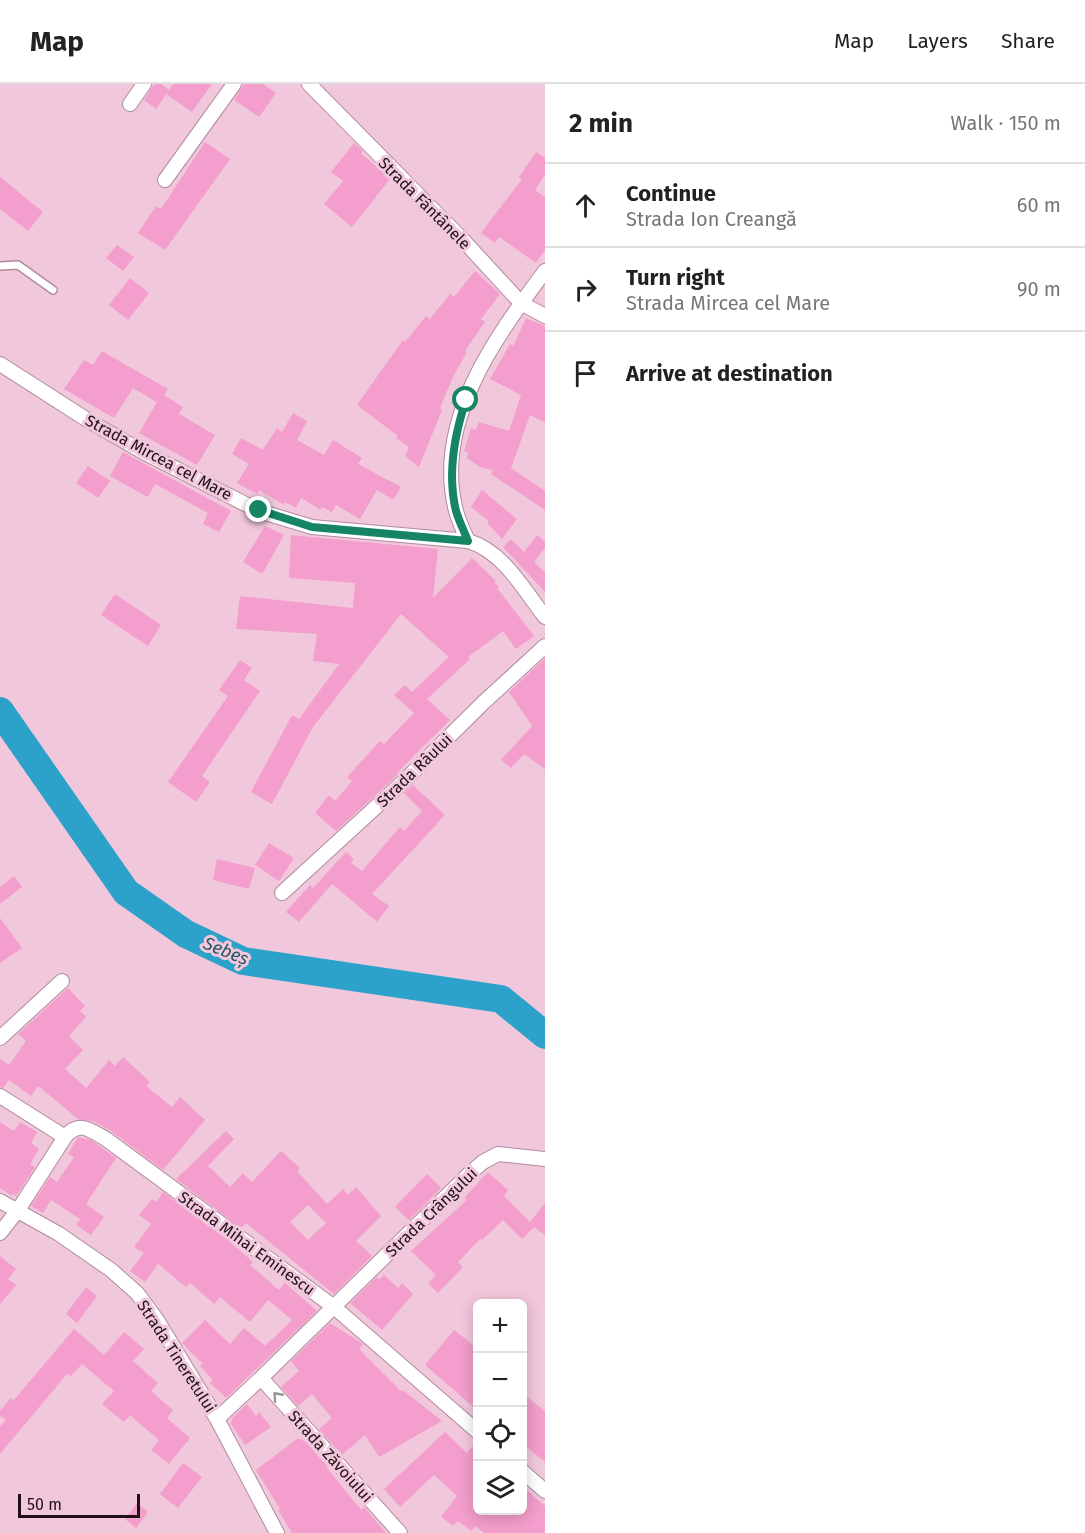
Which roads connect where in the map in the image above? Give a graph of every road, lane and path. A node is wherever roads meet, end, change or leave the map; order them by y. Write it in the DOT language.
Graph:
graph roads {
  1 [pos="144,84"];
  2 [pos="234,84"];
  3 [pos="309,84"];
  4 [pos="130,104"];
  5 [pos="165,180"];
  6 [pos="0,266"];
  7 [pos="545,271"];
  8 [pos="53,290"];
  9 [pos="521,303"];
  10 [pos="545,316"];
  11 [pos="0,364"];
  12 [pos="468,541"];
  13 [pos="545,617"];
  14 [pos="545,646"];
  15 [pos="282,893"];
  16 [pos="62,981"];
  17 [pos="0,1038"];
  18 [pos="0,1096"];
  19 [pos="64,1137"];
  20 [pos="545,1159"];
  21 [pos="0,1201"];
  22 [pos="18,1210"];
  23 [pos="0,1233"];
  24 [pos="334,1307"];
  25 [pos="261,1378"];
  26 [pos="217,1419"];
  27 [pos="473,1429"];
  28 [pos="527,1475"];
  29 [pos="545,1491"];
  30 [pos="277,1533"];
  31 [pos="400,1533"];
  1 -- 4 [label="street"];
  2 -- 5 [label="street"];
  3 -- 9 [label="street, Strada Fântânele"];
  6 -- 8 [label="lane"];
  7 -- 9 [label="street"];
  9 -- 10 [label="street, Strada Fântânele"];
  9 -- 12 [label="street"];
  11 -- 12 [label="street, Strada Mircea cel Mare"];
  12 -- 13 [label="street, Strada Mircea cel Mare"];
  14 -- 15 [label="street, Strada Râului"];
  16 -- 17 [label="street"];
  18 -- 19 [label="street"];
  19 -- 22 [label="street"];
  19 -- 24 [label="street, Strada Mihai Eminescu"];
  20 -- 24 [label="street, Strada Crângului"];
  21 -- 22 [label="street, Strada Tineretului"];
  22 -- 23 [label="street"];
  22 -- 26 [label="street, Strada Tineretului"];
  24 -- 25 [label="street, Strada Crângului"];
  24 -- 27 [label="street, Strada Mihai Eminescu"];
  25 -- 26 [label="street, Strada Crângului"];
  31 -- 25 [label="street, Strada Zăvoiului, one-way"];
  26 -- 30 [label="street, Strada Tineretului"];
  28 -- 29 [label="street"];
}
